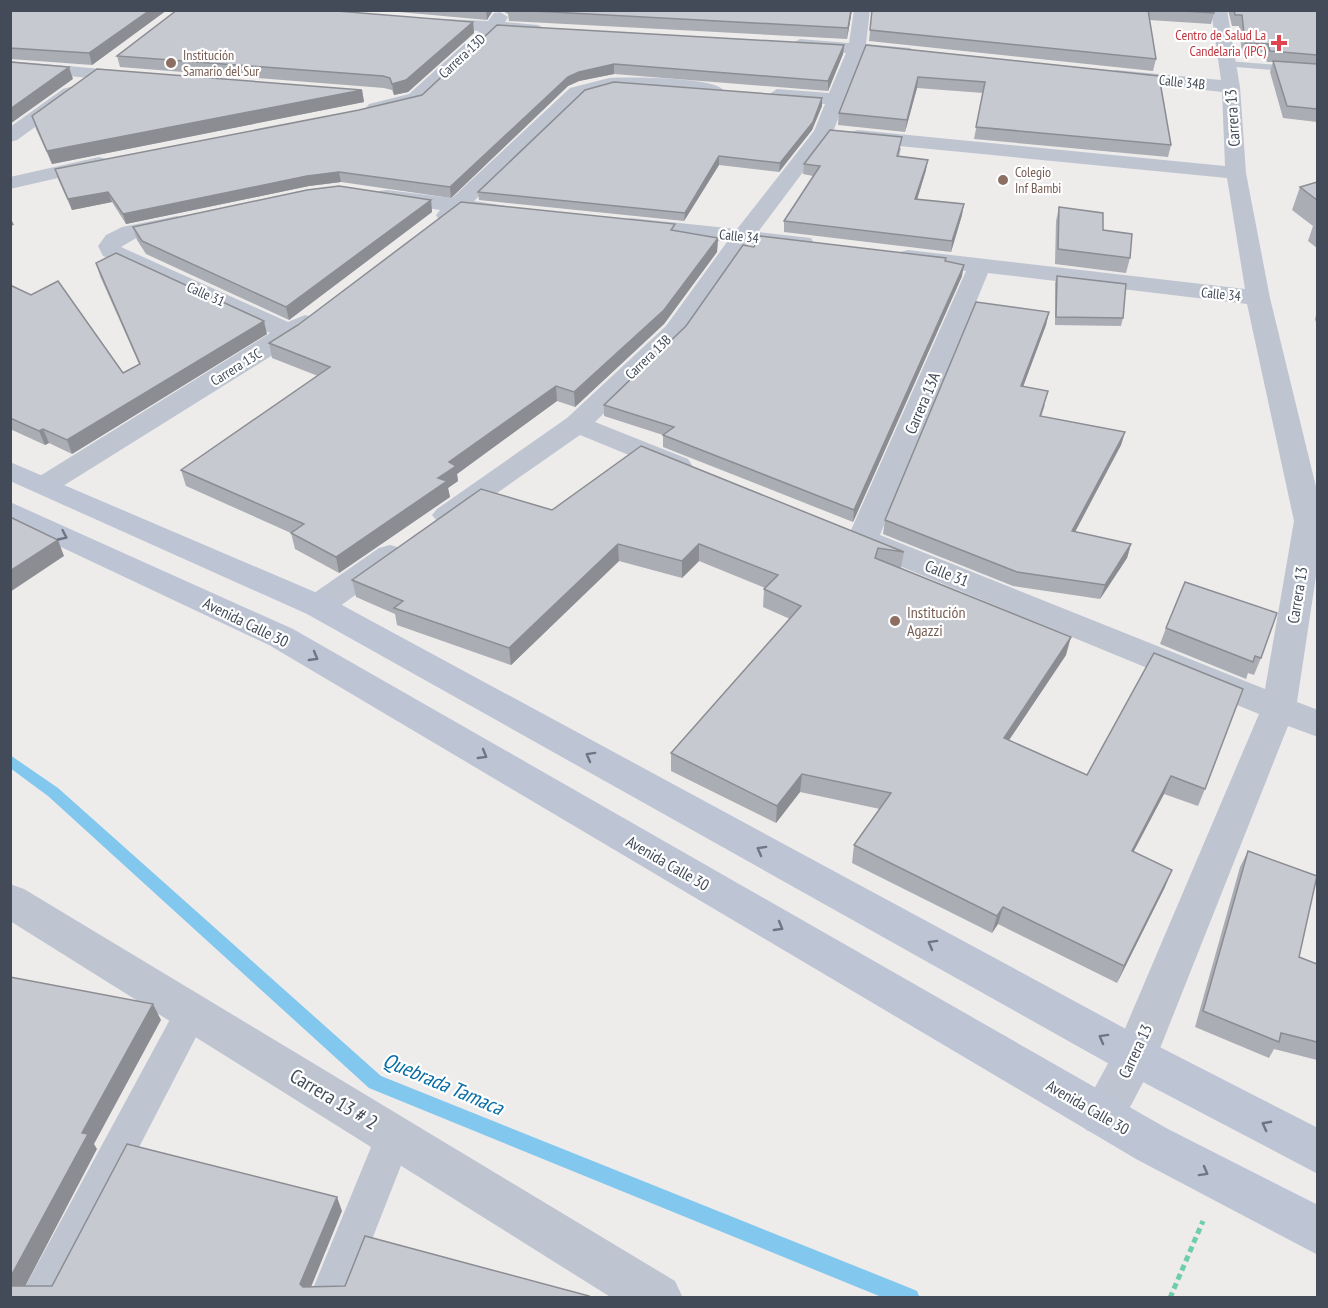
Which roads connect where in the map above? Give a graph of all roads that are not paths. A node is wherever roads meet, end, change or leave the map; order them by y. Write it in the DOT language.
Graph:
graph roads {
  1 [pos="505,10"];
  2 [pos="862,10"];
  3 [pos="1219,10"];
  4 [pos="412,21"];
  5 [pos="493,27"];
  6 [pos="552,30"];
  7 [pos="786,43"];
  8 [pos="857,47"];
  9 [pos="927,55"];
  10 [pos="116,60"];
  11 [pos="10,66"];
  12 [pos="1317,71"];
  13 [pos="97,74"];
  14 [pos="1103,74"];
  15 [pos="1229,76"];
  16 [pos="156,78"];
  17 [pos="730,91"];
  18 [pos="753,93"];
  19 [pos="835,99"];
  20 [pos="364,103"];
  21 [pos="824,132"];
  22 [pos="10,136"];
  23 [pos="119,159"];
  24 [pos="10,161"];
  25 [pos="51,172"];
  26 [pos="1236,173"];
  27 [pos="10,183"];
  28 [pos="362,192"];
  29 [pos="457,207"];
  30 [pos="517,213"];
  31 [pos="193,219"];
  32 [pos="612,223"];
  33 [pos="430,228"];
  34 [pos="742,236"];
  35 [pos="826,246"];
  36 [pos="885,254"];
  37 [pos="980,266"];
  38 [pos="1258,298"];
  39 [pos="319,312"];
  40 [pos="291,333"];
  41 [pos="577,424"];
  42 [pos="10,470"];
  43 [pos="709,477"];
  44 [pos="45,485"];
  45 [pos="10,511"];
  46 [pos="1313,521"];
  47 [pos="852,535"];
  48 [pos="318,606"];
  49 [pos="1279,706"];
  50 [pos="1317,724"];
  51 [pos="10,900"];
  52 [pos="192,1012"];
  53 [pos="1136,1056"];
  54 [pos="1102,1115"];
  55 [pos="394,1135"];
  56 [pos="1317,1152"];
  57 [pos="1317,1231"];
  58 [pos="634,1291"];
  59 [pos="39,1298"];
  60 [pos="329,1298"];
  1 -- 5 [label="street, Carrera 13D"];
  2 -- 8 [label="street, Carrera 13B"];
  3 -- 15 [label="street, Carrera 13"];
  4 -- 5 [label="street"];
  5 -- 6 [label="street"];
  5 -- 20 [label="street, Carrera 13D"];
  7 -- 8 [label="street"];
  8 -- 9 [label="street"];
  8 -- 19 [label="street, Carrera 13B"];
  10 -- 13 [label="street"];
  11 -- 13 [label="street"];
  12 -- 15 [label="lane"];
  13 -- 16 [label="street"];
  13 -- 22 [label="street"];
  14 -- 15 [label="street, Calle 34B"];
  15 -- 26 [label="street, Carrera 13"];
  17 -- 29 [label="street"];
  18 -- 19 [label="street"];
  19 -- 21 [label="street, Carrera 13B"];
  21 -- 26 [label="street"];
  21 -- 34 [label="street, Carrera 13B"];
  23 -- 25 [label="street"];
  24 -- 25 [label="street"];
  25 -- 27 [label="street"];
  26 -- 38 [label="street, Carrera 13"];
  28 -- 29 [label="street"];
  29 -- 30 [label="street"];
  29 -- 33 [label="street"];
  31 -- 40 [label="street, Calle 31"];
  32 -- 34 [label="street, Calle 34"];
  34 -- 35 [label="street, Calle 34"];
  34 -- 41 [label="street, Carrera 13B"];
  36 -- 37 [label="street, Calle 34"];
  37 -- 38 [label="street, Calle 34"];
  37 -- 47 [label="street, Carrera 13A"];
  38 -- 46 [label="street, Carrera 13"];
  39 -- 40 [label="street, Carrera 13C"];
  40 -- 44 [label="street, Carrera 13C"];
  41 -- 43 [label="street"];
  41 -- 48 [label="street, Carrera 13B"];
  42 -- 44 [label="main road"];
  44 -- 48 [label="main road"];
  45 -- 54 [label="main road, Avenida Calle 30, one-way"];
  46 -- 49 [label="street, Carrera 13"];
  47 -- 49 [label="street, Calle 31"];
  53 -- 48 [label="main road, one-way"];
  49 -- 50 [label="street, Calle 31"];
  49 -- 53 [label="street, Carrera 13"];
  51 -- 52 [label="street, Carrera 13 # 2"];
  52 -- 55 [label="street, Carrera 13 # 2"];
  52 -- 59 [label="street"];
  53 -- 54 [label="street, Carrera 13"];
  56 -- 53 [label="main road, one-way"];
  54 -- 57 [label="main road, Avenida Calle 30, one-way"];
  55 -- 58 [label="street, Carrera 13 # 2"];
  55 -- 60 [label="street"];
}
